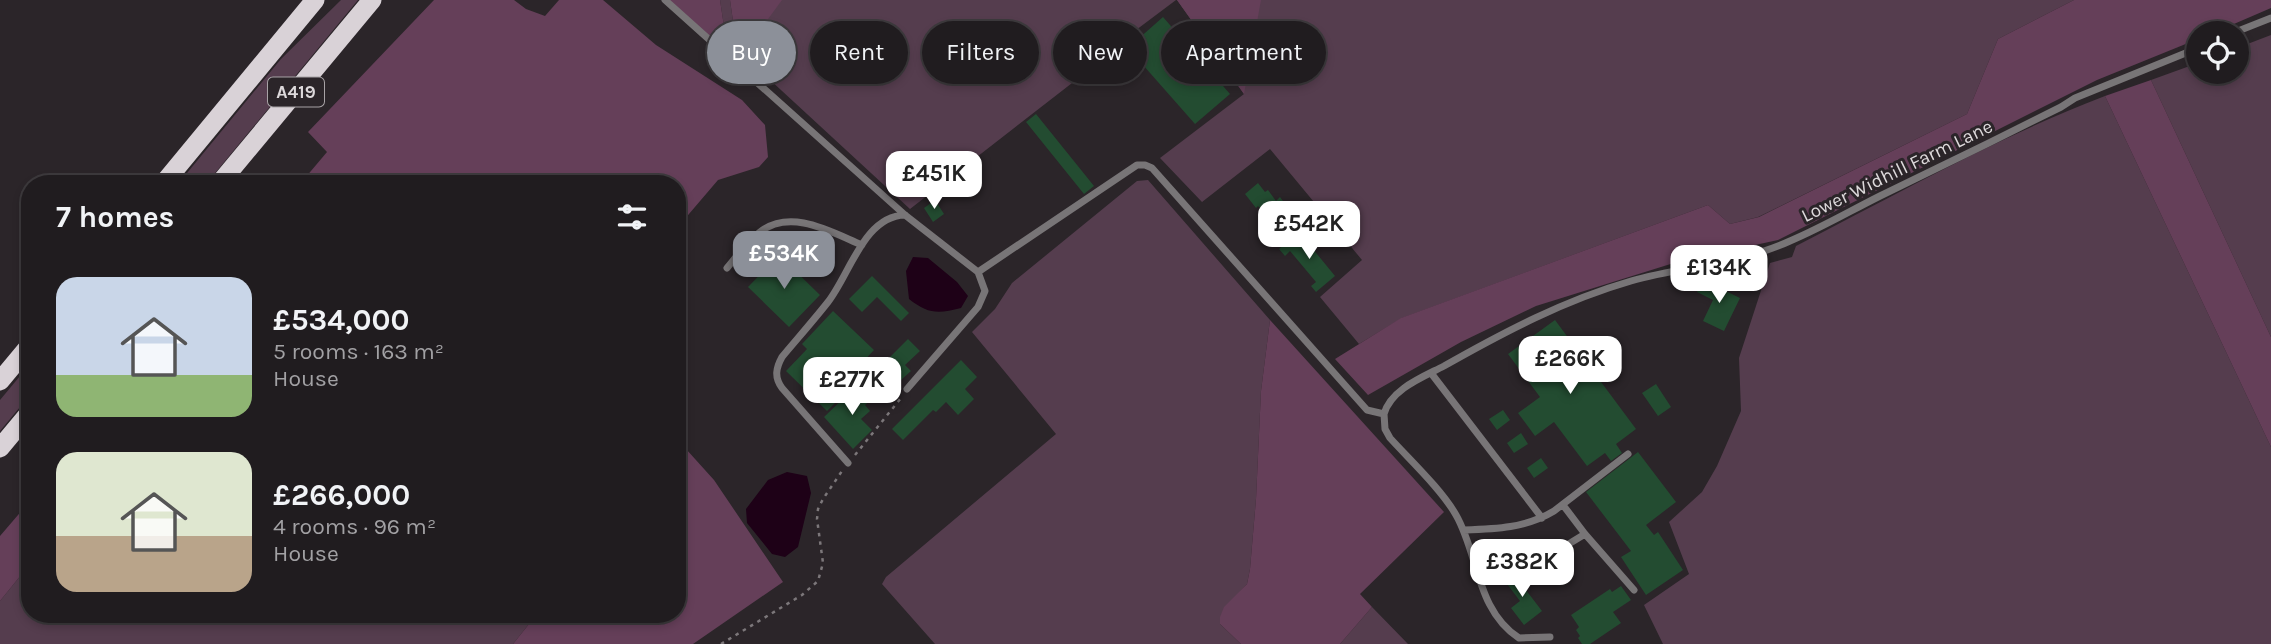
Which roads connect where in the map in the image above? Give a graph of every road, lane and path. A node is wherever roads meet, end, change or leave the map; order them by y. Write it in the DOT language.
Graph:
graph roads {
  1 [pos="316,0"];
  2 [pos="372,0"];
  3 [pos="665,0"];
  4 [pos="2271,18"];
  5 [pos="2249,27"];
  6 [pos="2186,53"];
  7 [pos="170,175"];
  8 [pos="226,175"];
  9 [pos="905,215"];
  10 [pos="862,245"];
  11 [pos="727,268"];
  12 [pos="978,272"];
  13 [pos="21,356"];
  14 [pos="1431,373"];
  15 [pos="0,381"];
  16 [pos="907,389"];
  17 [pos="1384,414"];
  18 [pos="21,423"];
  19 [pos="0,448"];
  20 [pos="1628,454"];
  21 [pos="848,463"];
  22 [pos="1563,505"];
  23 [pos="1542,519"];
  24 [pos="1464,530"];
  25 [pos="1585,534"];
  26 [pos="1477,574"];
  27 [pos="1633,590"];
  28 [pos="1550,637"];
  29 [pos="722,644"];
  1 -- 7 [label="highway, A419"];
  2 -- 8 [label="highway, A419"];
  3 -- 9 [label="lane"];
  4 -- 5 [label="lane"];
  6 -- 14 [label="lane, Lower Widhill Farm Lane"];
  9 -- 10 [label="lane"];
  9 -- 12 [label="lane"];
  10 -- 11 [label="lane"];
  10 -- 21 [label="lane"];
  12 -- 16 [label="lane"];
  12 -- 17 [label="lane"];
  13 -- 15 [label="highway"];
  14 -- 17 [label="lane, Lower Widhill Farm Lane"];
  14 -- 23 [label="lane"];
  16 -- 21 [label="path"];
  17 -- 24 [label="lane"];
  18 -- 19 [label="highway"];
  20 -- 22 [label="lane"];
  21 -- 29 [label="path"];
  22 -- 23 [label="lane"];
  22 -- 25 [label="lane"];
  23 -- 24 [label="lane"];
  24 -- 26 [label="lane"];
  25 -- 26 [label="lane"];
  25 -- 27 [label="lane"];
  26 -- 28 [label="lane"];
}
